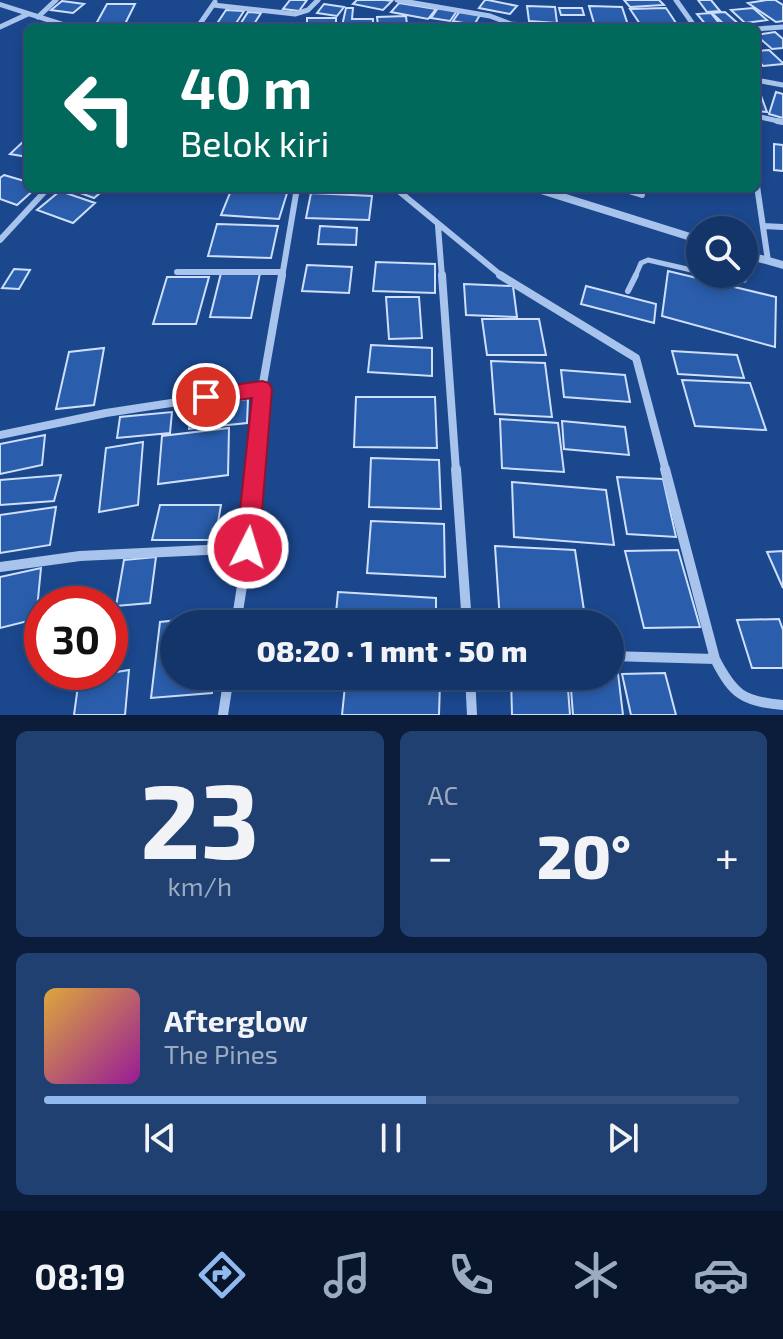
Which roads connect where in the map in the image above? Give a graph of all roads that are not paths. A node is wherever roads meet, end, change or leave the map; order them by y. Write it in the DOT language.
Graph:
graph roads {
  1 [pos="56,0"];
  2 [pos="318,0"];
  3 [pos="397,0"];
  4 [pos="676,0"];
  5 [pos="215,2"];
  6 [pos="0,4"];
  7 [pos="33,16"];
  8 [pos="60,24"];
  9 [pos="200,24"];
  10 [pos="511,24"];
  11 [pos="693,24"];
  12 [pos="0,27"];
  13 [pos="783,27"];
  14 [pos="760,29"];
  15 [pos="760,81"];
  16 [pos="783,85"];
  17 [pos="760,117"];
  18 [pos="783,122"];
  19 [pos="44,192"];
  20 [pos="296,192"];
  21 [pos="400,192"];
  22 [pos="548,192"];
  23 [pos="632,192"];
  24 [pos="758,192"];
  25 [pos="642,195"];
  26 [pos="438,226"];
  27 [pos="763,226"];
  28 [pos="783,227"];
  29 [pos="686,236"];
  30 [pos="0,240"];
  31 [pos="758,258"];
  32 [pos="768,261"];
  33 [pos="783,265"];
  34 [pos="686,269"];
  35 [pos="177,272"];
  36 [pos="282,272"];
  37 [pos="628,291"];
  38 [pos="262,389"];
  39 [pos="0,435"];
  40 [pos="248,548"];
  41 [pos="0,567"];
  42 [pos="238,610"];
  43 [pos="466,610"];
  44 [pos="624,656"];
  45 [pos="715,659"];
  46 [pos="227,690"];
  47 [pos="471,690"];
  48 [pos="783,705"];
  49 [pos="223,715"];
  50 [pos="472,715"];
  1 -- 7 [label="street"];
  2 -- 5 [label="street"];
  3 -- 10 [label="street"];
  4 -- 11 [label="street"];
  5 -- 9 [label="street"];
  6 -- 7 [label="street"];
  7 -- 8 [label="street"];
  7 -- 12 [label="street"];
  13 -- 14 [label="street"];
  15 -- 16 [label="street"];
  17 -- 18 [label="street"];
  19 -- 30 [label="street"];
  20 -- 36 [label="street"];
  21 -- 26 [label="street"];
  22 -- 29 [label="street"];
  23 -- 25 [label="street"];
  24 -- 27 [label="street"];
  26 -- 43 [label="street"];
  26 -- 45 [label="street"];
  27 -- 28 [label="street"];
  27 -- 32 [label="street"];
  31 -- 32 [label="street"];
  32 -- 33 [label="street"];
  34 -- 37 [label="lane"];
  35 -- 36 [label="street"];
  36 -- 38 [label="street"];
  38 -- 39 [label="street"];
  38 -- 40 [label="street"];
  40 -- 41 [label="street"];
  40 -- 42 [label="street"];
  44 -- 45 [label="street"];
  45 -- 48 [label="street"];
  46 -- 49 [label="street"];
  47 -- 50 [label="street"];
}
